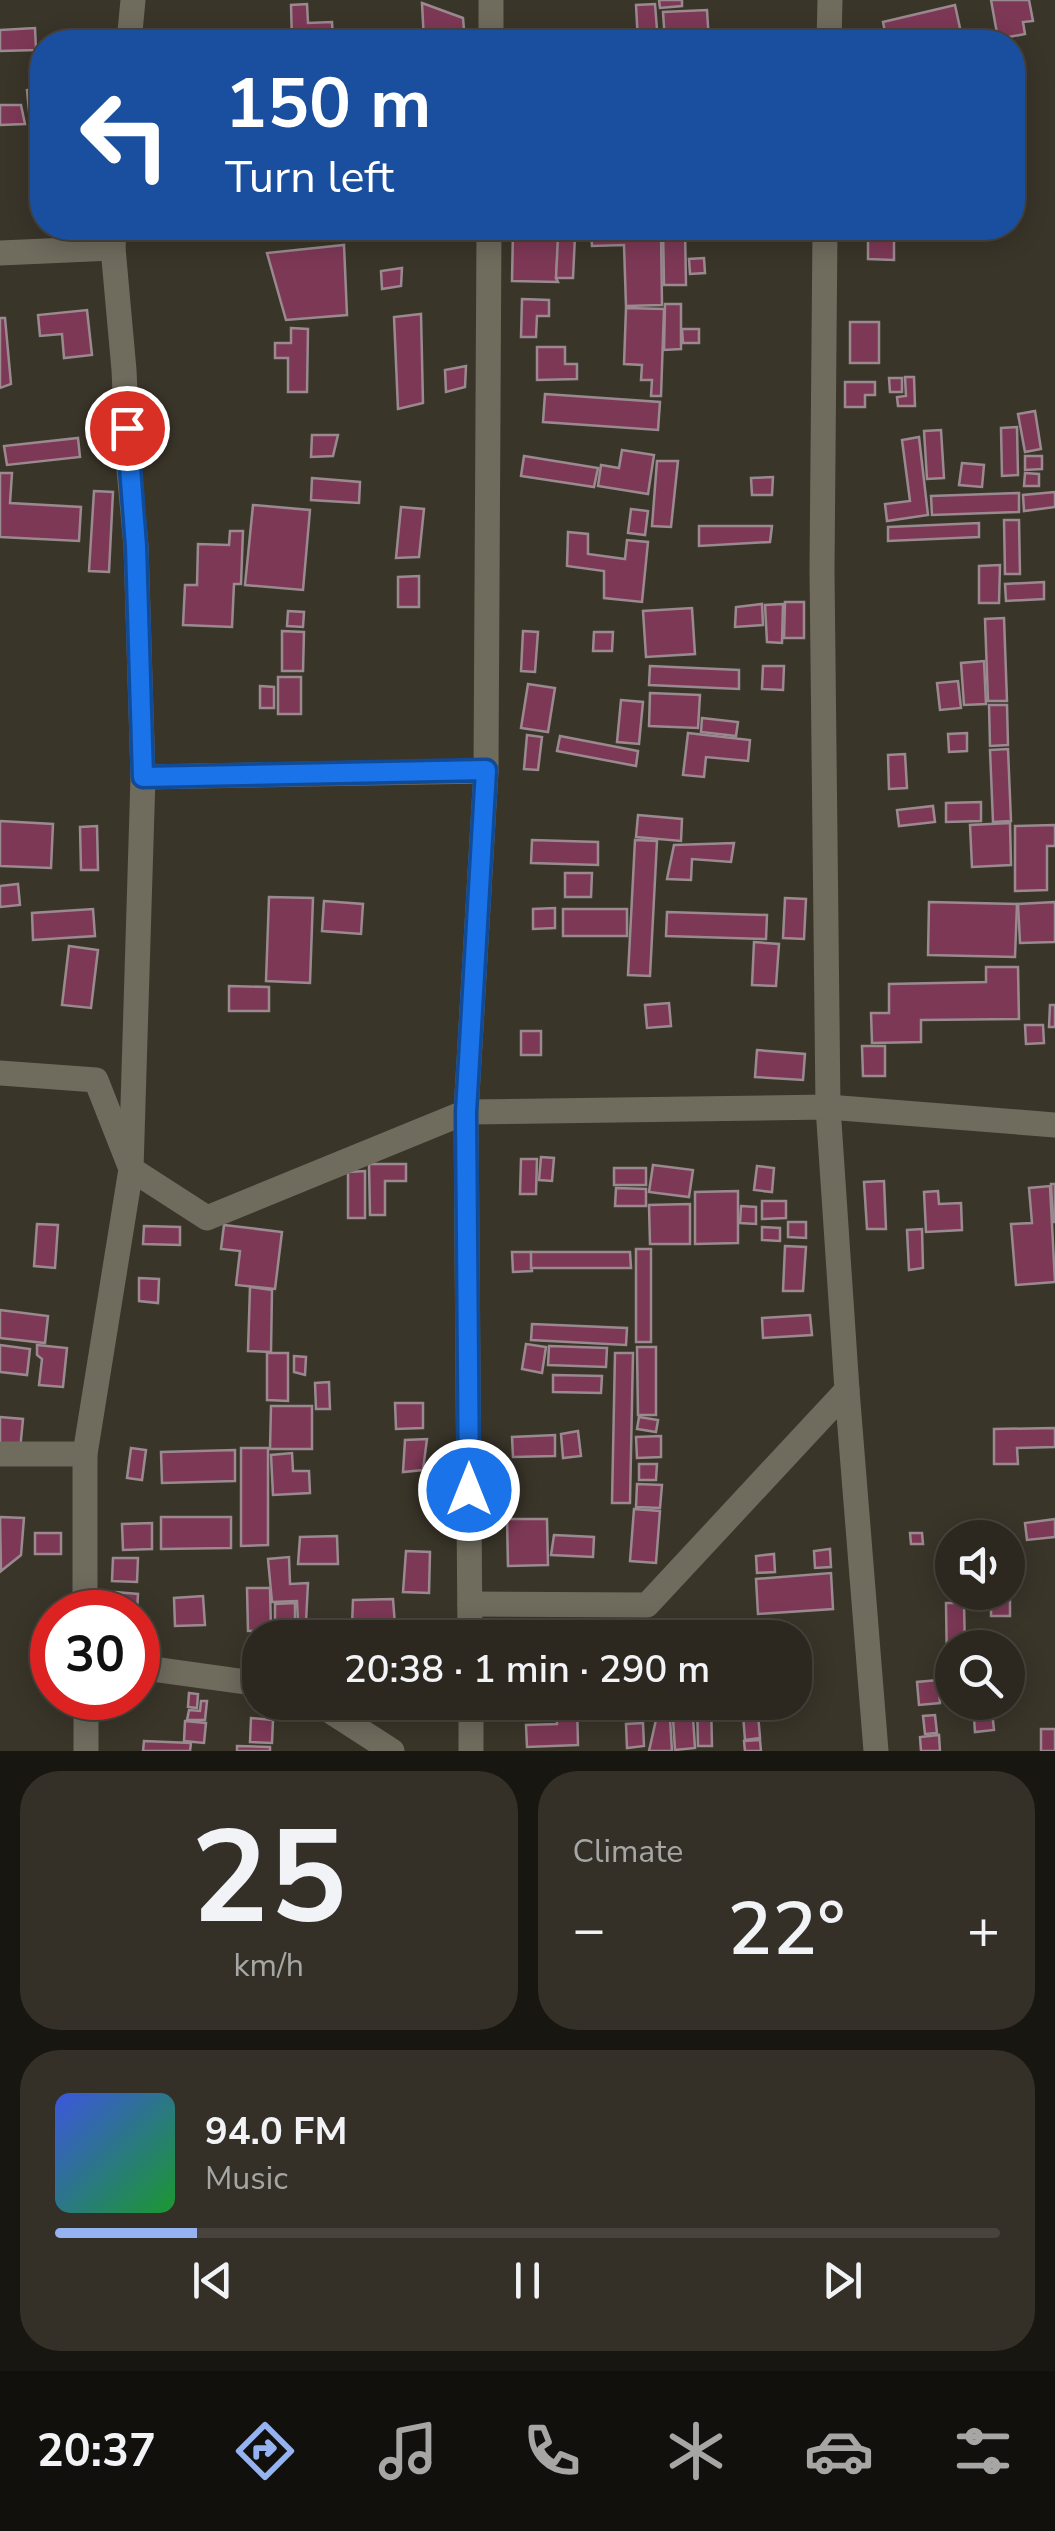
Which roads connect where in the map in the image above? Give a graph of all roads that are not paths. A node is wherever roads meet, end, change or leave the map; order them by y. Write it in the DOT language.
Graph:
graph roads {
  1 [pos="134,0"];
  2 [pos="491,0"];
  3 [pos="830,0"];
  4 [pos="131,30"];
  5 [pos="491,30"];
  6 [pos="829,30"];
  7 [pos="99,240"];
  8 [pos="114,240"];
  9 [pos="489,240"];
  10 [pos="825,240"];
  11 [pos="0,253"];
  12 [pos="486,770"];
  13 [pos="143,777"];
  14 [pos="0,1073"];
  15 [pos="828,1107"];
  16 [pos="466,1112"];
  17 [pos="1055,1125"];
  18 [pos="131,1169"];
  19 [pos="847,1390"];
  20 [pos="0,1454"];
  21 [pos="85,1454"];
  22 [pos="85,1590"];
  23 [pos="470,1604"];
  24 [pos="470,1620"];
  25 [pos="160,1670"];
  26 [pos="242,1681"];
  27 [pos="86,1720"];
  28 [pos="344,1720"];
  29 [pos="470,1720"];
  30 [pos="86,1751"];
  31 [pos="392,1751"];
  32 [pos="471,1751"];
  33 [pos="876,1751"];
  1 -- 4 [label="street"];
  2 -- 5 [label="street"];
  3 -- 6 [label="street"];
  7 -- 11 [label="street"];
  8 -- 13 [label="street"];
  9 -- 12 [label="street"];
  10 -- 15 [label="street"];
  12 -- 13 [label="street"];
  12 -- 16 [label="street"];
  13 -- 18 [label="street"];
  14 -- 18 [label="street"];
  15 -- 16 [label="street"];
  15 -- 17 [label="street"];
  15 -- 19 [label="street"];
  16 -- 18 [label="street"];
  16 -- 23 [label="street"];
  18 -- 21 [label="street"];
  19 -- 23 [label="street"];
  19 -- 33 [label="street"];
  20 -- 21 [label="street"];
  21 -- 22 [label="street"];
  23 -- 24 [label="street"];
  25 -- 26 [label="street"];
  27 -- 30 [label="street"];
  28 -- 31 [label="street"];
  29 -- 32 [label="street"];
}
